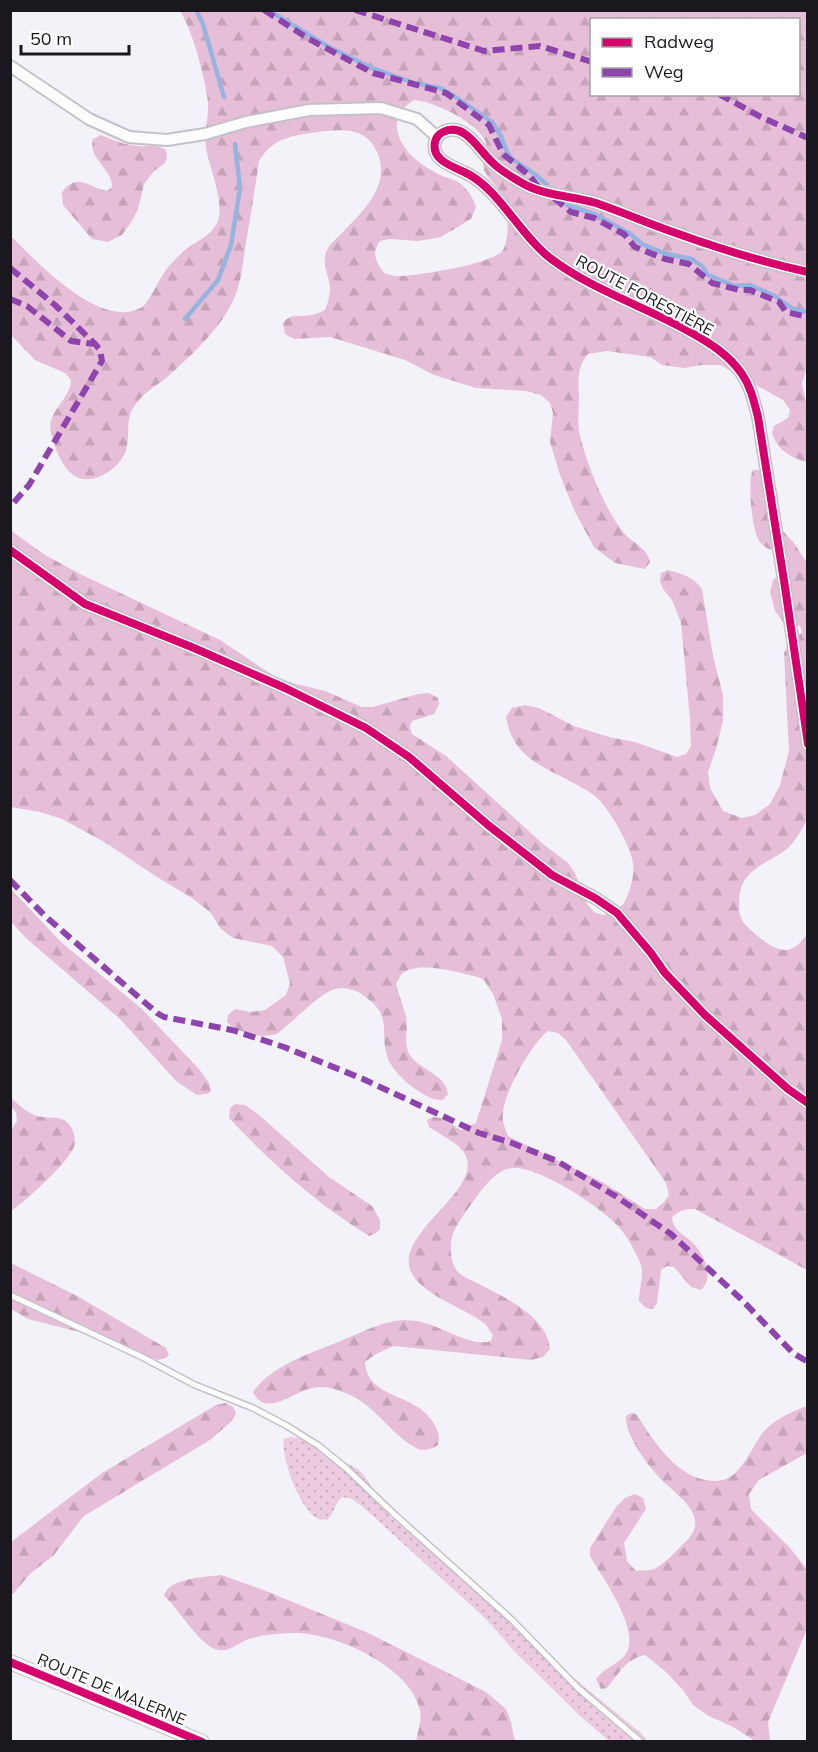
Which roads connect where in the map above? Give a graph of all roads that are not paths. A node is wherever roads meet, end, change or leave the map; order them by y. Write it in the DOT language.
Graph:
graph roads {
  1 [pos="10,66"];
  2 [pos="437,136"];
  3 [pos="807,272"];
  4 [pos="10,550"];
  5 [pos="807,744"];
  6 [pos="807,1103"];
  7 [pos="10,1295"];
  8 [pos="10,1662"];
  9 [pos="202,1742"];
  10 [pos="641,1742"];
  1 -- 2 [label="street"];
  2 -- 3 [label="street"];
  2 -- 5 [label="street, ROUTE FORESTIÈRE"];
  4 -- 6 [label="street"];
  7 -- 10 [label="lane"];
  8 -- 9 [label="street, ROUTE DE MALERNE"];
}
